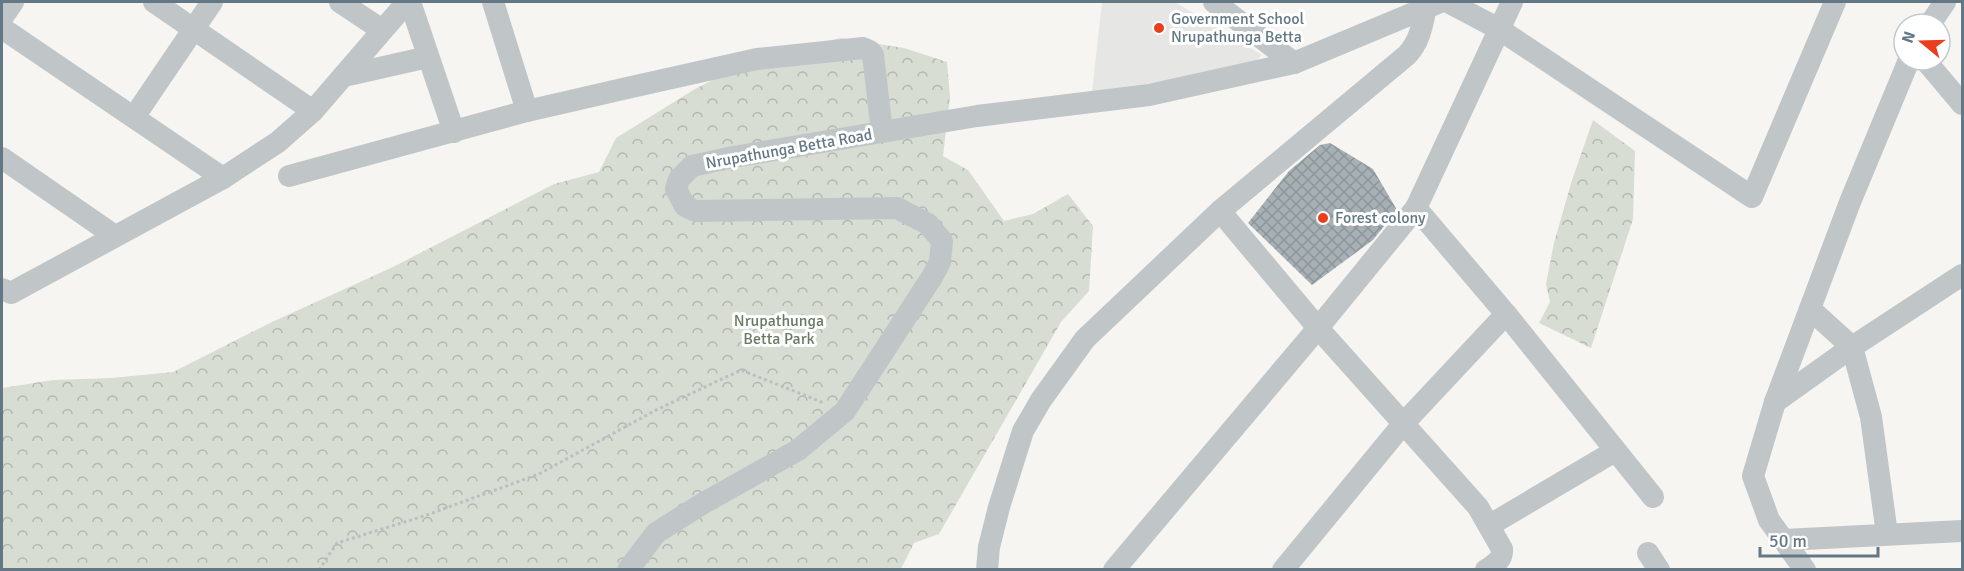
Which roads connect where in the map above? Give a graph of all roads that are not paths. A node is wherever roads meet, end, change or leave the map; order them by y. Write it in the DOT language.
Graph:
graph roads {
  1 [pos="13,2"];
  2 [pos="154,2"];
  3 [pos="212,2"];
  4 [pos="340,2"];
  5 [pos="408,2"];
  6 [pos="493,2"];
  7 [pos="1214,2"];
  8 [pos="1448,2"];
  9 [pos="1512,2"];
  10 [pos="1835,2"];
  11 [pos="1433,4"];
  12 [pos="2,18"];
  13 [pos="2,28"];
  14 [pos="194,29"];
  15 [pos="1499,29"];
  16 [pos="382,30"];
  17 [pos="428,57"];
  18 [pos="1294,63"];
  19 [pos="1904,72"];
  20 [pos="1935,72"];
  21 [pos="344,76"];
  22 [pos="1962,104"];
  23 [pos="314,111"];
  24 [pos="527,111"];
  25 [pos="134,117"];
  26 [pos="454,132"];
  27 [pos="882,132"];
  28 [pos="2,158"];
  29 [pos="289,176"];
  30 [pos="223,178"];
  31 [pos="1416,208"];
  32 [pos="1220,211"];
  33 [pos="116,236"];
  34 [pos="1962,275"];
  35 [pos="2,289"];
  36 [pos="1810,309"];
  37 [pos="1506,314"];
  38 [pos="1318,328"];
  39 [pos="1852,347"];
  40 [pos="1775,402"];
  41 [pos="1404,424"];
  42 [pos="1615,451"];
  43 [pos="1653,497"];
  44 [pos="1490,525"];
  45 [pos="1961,533"];
  46 [pos="1887,534"];
  47 [pos="1784,540"];
  48 [pos="628,570"];
  49 [pos="987,570"];
  50 [pos="1114,570"];
  51 [pos="1283,570"];
  52 [pos="1486,570"];
  53 [pos="1805,570"];
  1 -- 12 [label="street"];
  2 -- 14 [label="street"];
  3 -- 14 [label="street"];
  4 -- 16 [label="street"];
  5 -- 16 [label="street"];
  5 -- 17 [label="street"];
  6 -- 24 [label="street"];
  7 -- 18 [label="street"];
  8 -- 15 [label="street"];
  9 -- 15 [label="street"];
  10 -- 15 [label="street"];
  11 -- 18 [label="street, Nrupathunga Betta Road"];
  11 -- 32 [label="street"];
  13 -- 25 [label="street"];
  14 -- 23 [label="street"];
  14 -- 25 [label="street"];
  15 -- 31 [label="street"];
  16 -- 21 [label="street"];
  17 -- 21 [label="street"];
  17 -- 26 [label="street"];
  18 -- 27 [label="street, Nrupathunga Betta Road"];
  19 -- 36 [label="street"];
  20 -- 22 [label="street"];
  21 -- 23 [label="street"];
  23 -- 30 [label="street"];
  24 -- 26 [label="street"];
  24 -- 27 [label="street"];
  25 -- 30 [label="street"];
  26 -- 29 [label="street"];
  27 -- 48 [label="street, Nrupathunga Betta Road"];
  28 -- 33 [label="street"];
  30 -- 33 [label="street"];
  31 -- 37 [label="street"];
  31 -- 38 [label="street"];
  32 -- 38 [label="street"];
  32 -- 49 [label="street"];
  33 -- 35 [label="street"];
  34 -- 39 [label="street"];
  36 -- 39 [label="street"];
  36 -- 40 [label="street"];
  37 -- 41 [label="street"];
  37 -- 42 [label="street"];
  38 -- 41 [label="street"];
  38 -- 50 [label="street"];
  39 -- 40 [label="street"];
  39 -- 46 [label="street"];
  40 -- 47 [label="street"];
  41 -- 44 [label="street"];
  41 -- 51 [label="street"];
  42 -- 43 [label="street"];
  42 -- 44 [label="street"];
  44 -- 52 [label="street"];
  45 -- 46 [label="street"];
  46 -- 47 [label="street"];
  47 -- 53 [label="street"];
}
